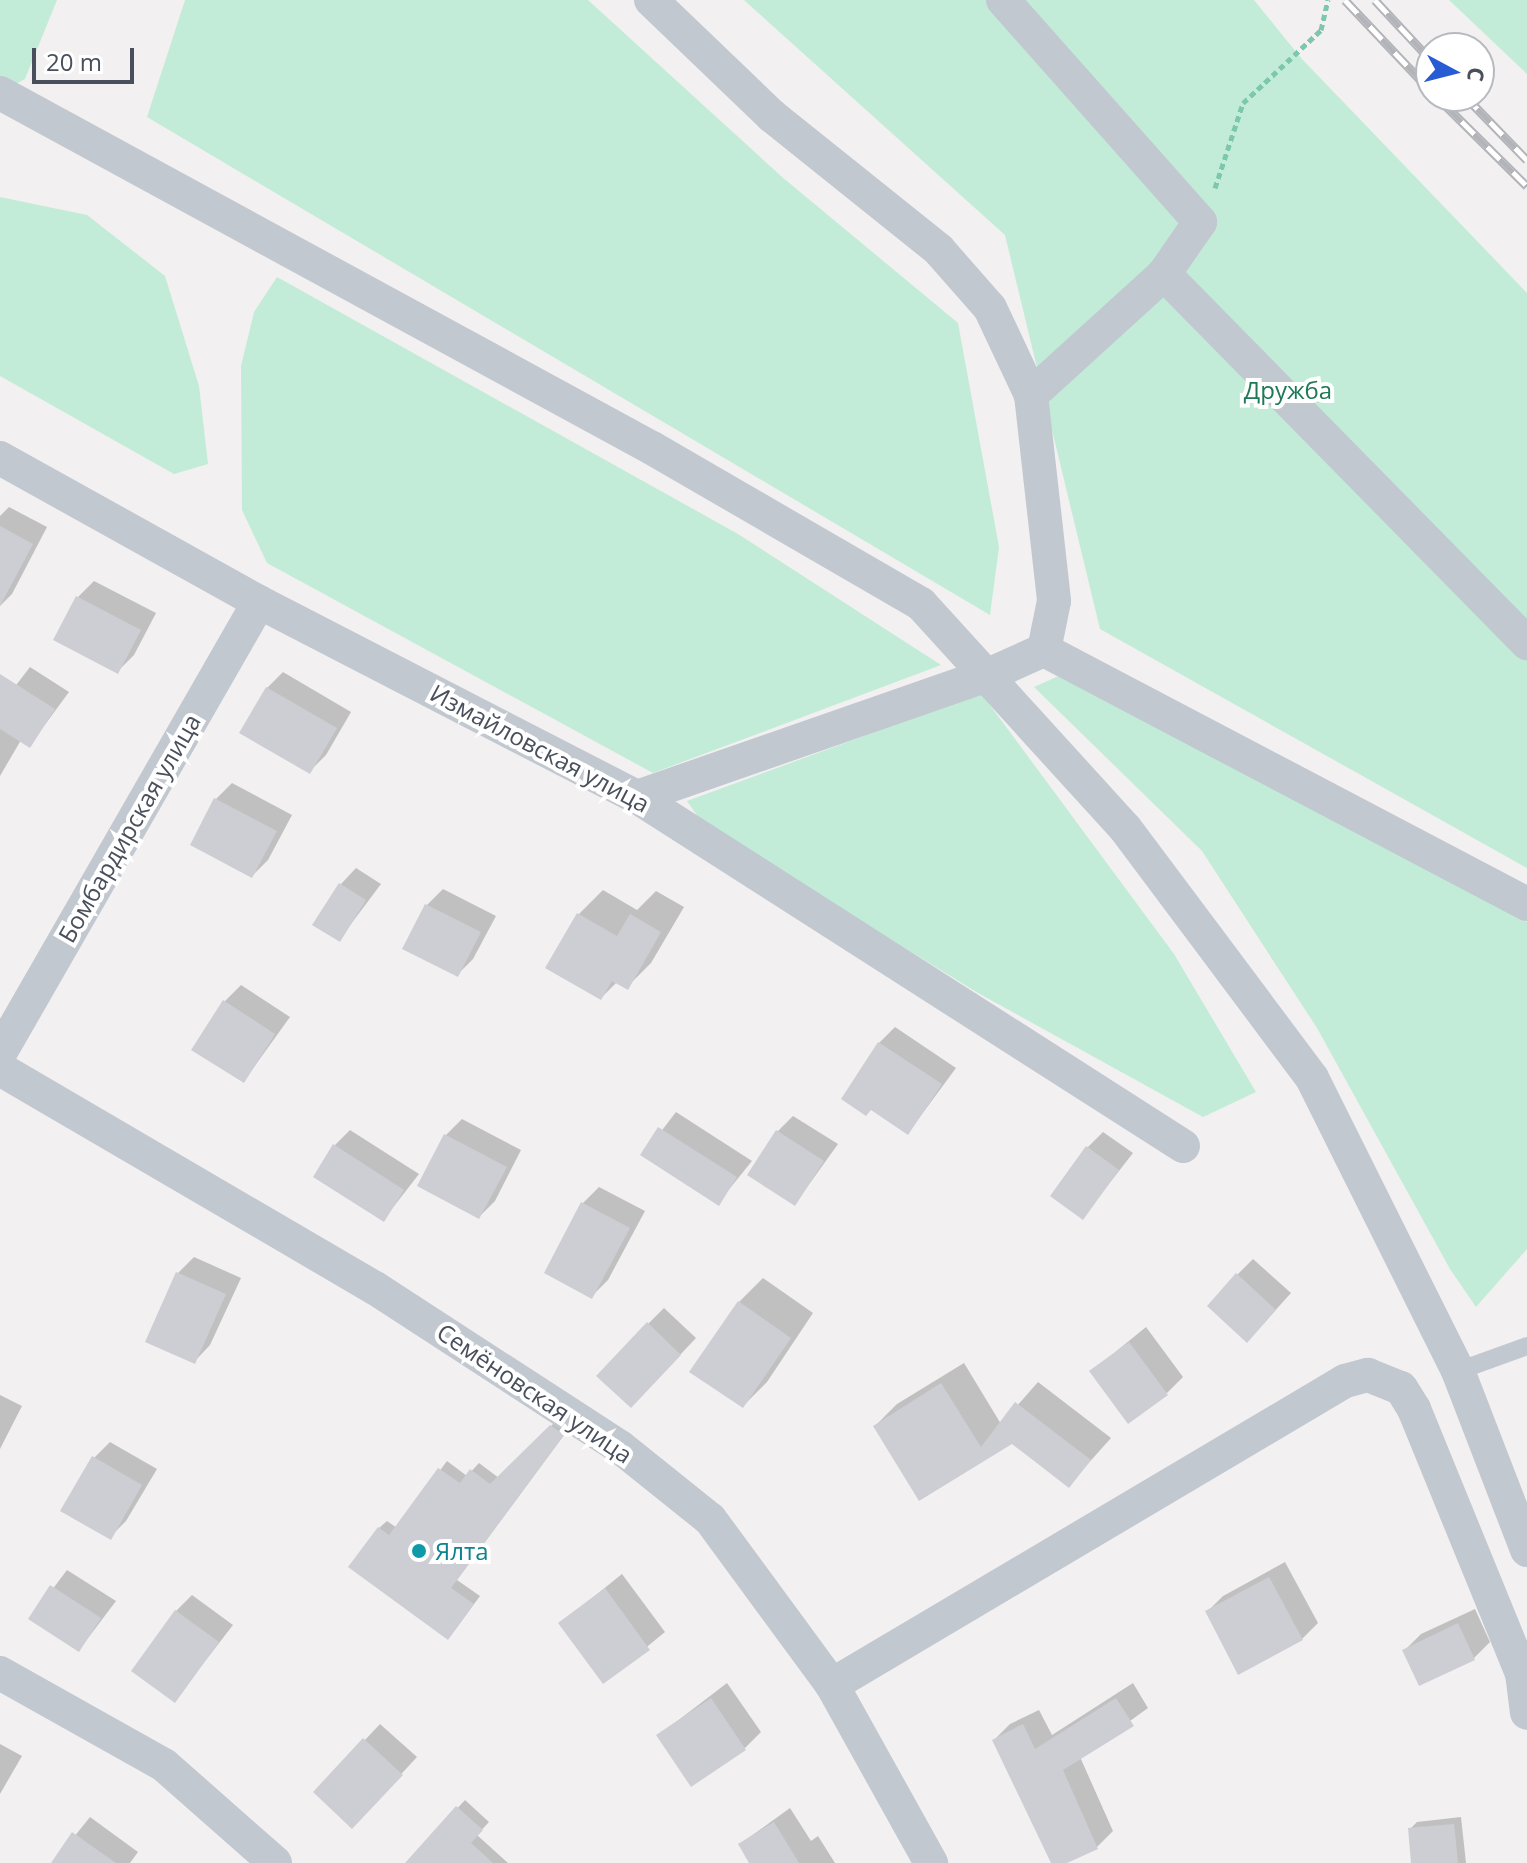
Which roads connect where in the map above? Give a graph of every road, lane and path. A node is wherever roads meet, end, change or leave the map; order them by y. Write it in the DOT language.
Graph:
graph roads {
  1 [pos="651,0"];
  2 [pos="1003,0"];
  3 [pos="1328,0"];
  4 [pos="0,93"];
  5 [pos="1200,222"];
  6 [pos="1164,274"];
  7 [pos="1031,395"];
  8 [pos="0,458"];
  9 [pos="259,602"];
  10 [pos="1527,643"];
  11 [pos="1044,650"];
  12 [pos="988,675"];
  13 [pos="637,797"];
  14 [pos="1527,904"];
  15 [pos="0,1053"];
  16 [pos="0,1069"];
  17 [pos="1183,1146"];
  18 [pos="1527,1346"];
  19 [pos="1458,1371"];
  20 [pos="1527,1550"];
  21 [pos="0,1673"];
  22 [pos="832,1685"];
  23 [pos="1527,1713"];
  24 [pos="275,1863"];
  25 [pos="931,1863"];
  1 -- 7 [label="street"];
  2 -- 5 [label="street"];
  3 -- 5 [label="path"];
  4 -- 12 [label="street"];
  5 -- 6 [label="street"];
  6 -- 7 [label="street"];
  6 -- 10 [label="street"];
  7 -- 11 [label="street"];
  8 -- 9 [label="street, Измайловская улица"];
  9 -- 13 [label="street, Измайловская улица"];
  9 -- 15 [label="street, Бомбардирская улица"];
  11 -- 12 [label="street"];
  11 -- 14 [label="street"];
  12 -- 13 [label="street"];
  12 -- 19 [label="street"];
  13 -- 17 [label="street, Измайловская улица"];
  16 -- 22 [label="street, Семёновская улица"];
  18 -- 19 [label="lane"];
  19 -- 20 [label="street"];
  21 -- 24 [label="street"];
  22 -- 23 [label="street"];
  22 -- 25 [label="street, Семёновская улица"];
}
